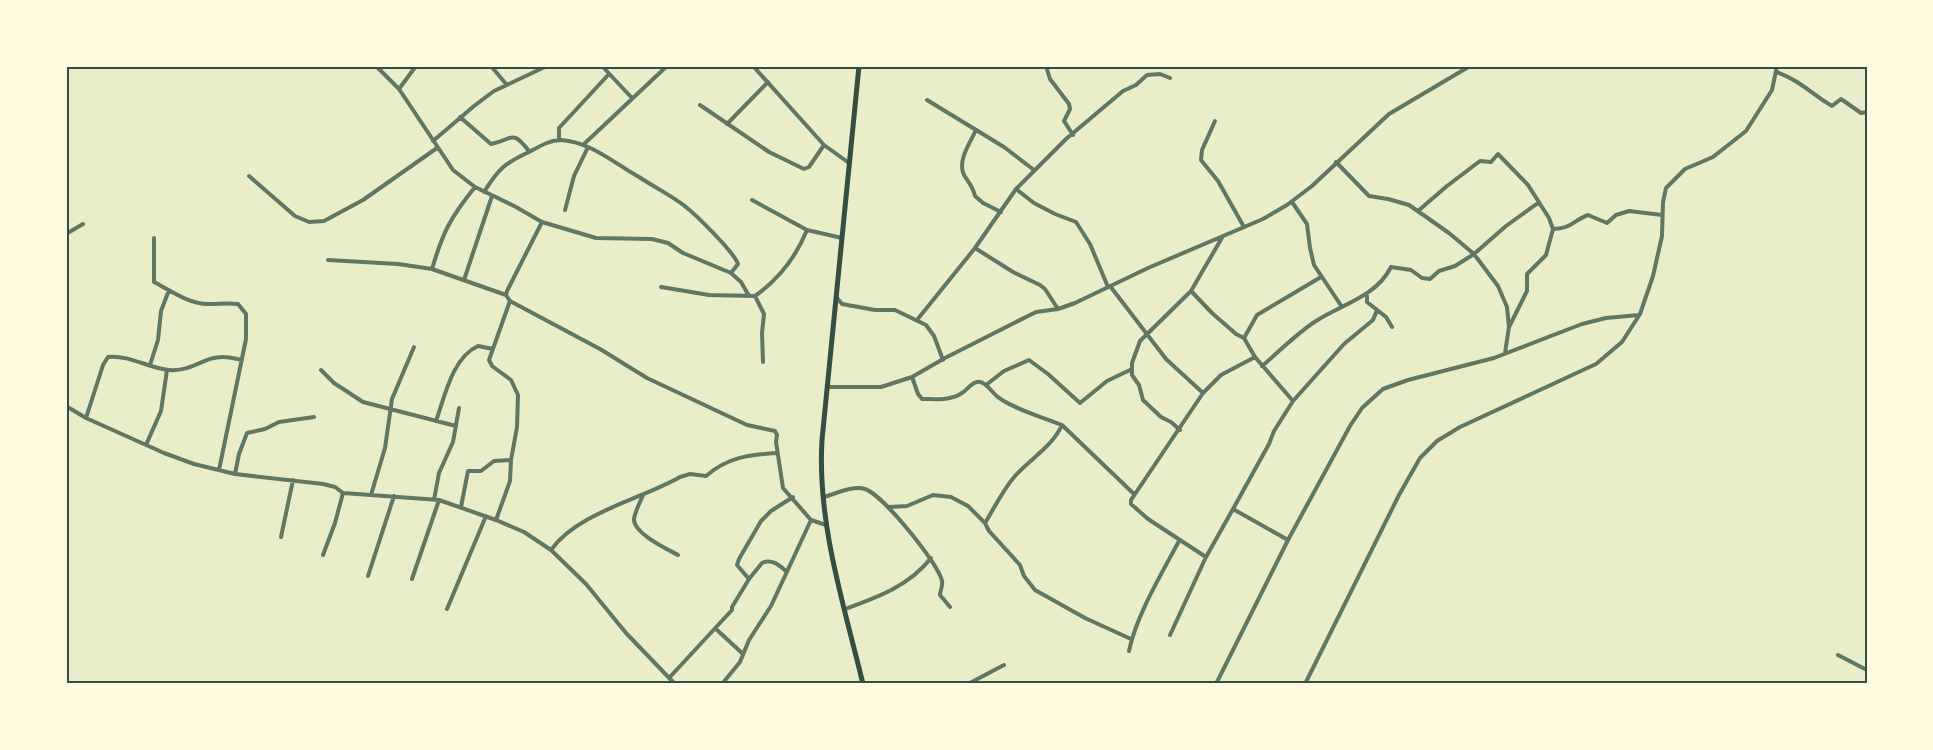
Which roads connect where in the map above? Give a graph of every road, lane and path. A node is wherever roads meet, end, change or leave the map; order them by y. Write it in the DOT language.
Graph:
graph roads {
  1 [pos="376,66"];
  2 [pos="416,66"];
  3 [pos="491,66"];
  4 [pos="547,66"];
  5 [pos="602,66"];
  6 [pos="667,66"];
  7 [pos="753,66"];
  8 [pos="859,66"];
  9 [pos="1046,66"];
  10 [pos="1470,66"];
  11 [pos="1777,66"];
  12 [pos="1776,72"];
  13 [pos="609,74"];
  14 [pos="1170,78"];
  15 [pos="768,82"];
  16 [pos="506,84"];
  17 [pos="399,89"];
  18 [pos="632,98"];
  19 [pos="927,100"];
  20 [pos="700,105"];
  21 [pos="1867,112"];
  22 [pos="460,117"];
  23 [pos="1215,121"];
  24 [pos="727,124"];
  25 [pos="976,130"];
  26 [pos="1072,135"];
  27 [pos="559,140"];
  28 [pos="433,141"];
  29 [pos="824,145"];
  30 [pos="586,146"];
  31 [pos="436,148"];
  32 [pos="529,152"];
  33 [pos="1336,162"];
  34 [pos="850,163"];
  35 [pos="1034,170"];
  36 [pos="249,176"];
  37 [pos="475,187"];
  38 [pos="1017,189"];
  39 [pos="484,192"];
  40 [pos="492,196"];
  41 [pos="752,200"];
  42 [pos="1292,201"];
  43 [pos="1538,203"];
  44 [pos="565,210"];
  45 [pos="1418,211"];
  46 [pos="1001,212"];
  47 [pos="1662,215"];
  48 [pos="542,222"];
  49 [pos="83,224"];
  50 [pos="1244,227"];
  51 [pos="1553,229"];
  52 [pos="807,230"];
  53 [pos="66,234"];
  54 [pos="1224,235"];
  55 [pos="154,238"];
  56 [pos="843,238"];
  57 [pos="975,248"];
  58 [pos="1474,254"];
  59 [pos="328,260"];
  60 [pos="432,269"];
  61 [pos="731,273"];
  62 [pos="1321,277"];
  63 [pos="464,280"];
  64 [pos="1109,286"];
  65 [pos="661,287"];
  66 [pos="169,290"];
  67 [pos="1191,291"];
  68 [pos="506,295"];
  69 [pos="1367,295"];
  70 [pos="749,296"];
  71 [pos="755,296"];
  72 [pos="837,298"];
  73 [pos="510,301"];
  74 [pos="1342,307"];
  75 [pos="1058,309"];
  76 [pos="1377,310"];
  77 [pos="1640,314"];
  78 [pos="917,320"];
  79 [pos="1392,327"];
  80 [pos="1509,327"];
  81 [pos="1148,334"];
  82 [pos="1244,338"];
  83 [pos="414,347"];
  84 [pos="494,349"];
  85 [pos="1505,354"];
  86 [pos="1255,357"];
  87 [pos="242,360"];
  88 [pos="943,360"];
  89 [pos="763,362"];
  90 [pos="150,365"];
  91 [pos="1262,366"];
  92 [pos="1132,369"];
  93 [pos="167,370"];
  94 [pos="321,370"];
  95 [pos="912,377"];
  96 [pos="986,385"];
  97 [pos="827,387"];
  98 [pos="1203,393"];
  99 [pos="1293,400"];
  100 [pos="66,406"];
  101 [pos="459,408"];
  102 [pos="390,410"];
  103 [pos="314,417"];
  104 [pos="86,418"];
  105 [pos="436,421"];
  106 [pos="1062,425"];
  107 [pos="456,426"];
  108 [pos="1179,430"];
  109 [pos="146,445"];
  110 [pos="777,453"];
  111 [pos="511,460"];
  112 [pos="219,470"];
  113 [pos="235,474"];
  114 [pos="293,480"];
  115 [pos="343,493"];
  116 [pos="1134,494"];
  117 [pos="371,495"];
  118 [pos="643,495"];
  119 [pos="394,496"];
  120 [pos="793,497"];
  121 [pos="823,498"];
  122 [pos="436,500"];
  123 [pos="461,507"];
  124 [pos="889,507"];
  125 [pos="1233,509"];
  126 [pos="486,516"];
  127 [pos="496,520"];
  128 [pos="811,520"];
  129 [pos="985,523"];
  130 [pos="826,525"];
  131 [pos="280,537"];
  132 [pos="1288,540"];
  133 [pos="1179,541"];
  134 [pos="551,550"];
  135 [pos="323,555"];
  136 [pos="678,555"];
  137 [pos="1206,557"];
  138 [pos="931,558"];
  139 [pos="787,572"];
  140 [pos="368,576"];
  141 [pos="412,579"];
  142 [pos="749,579"];
  143 [pos="950,607"];
  144 [pos="447,609"];
  145 [pos="845,609"];
  146 [pos="716,629"];
  147 [pos="1170,635"];
  148 [pos="1131,639"];
  149 [pos="1129,651"];
  150 [pos="743,654"];
  151 [pos="1838,655"];
  152 [pos="1004,665"];
  153 [pos="1867,670"];
  154 [pos="669,678"];
  155 [pos="675,684"];
  156 [pos="722,684"];
  157 [pos="863,684"];
  158 [pos="968,684"];
  159 [pos="1216,684"];
  160 [pos="1305,684"];
  1 -- 17 [label="street"];
  2 -- 17 [label="street"];
  3 -- 16 [label="street"];
  4 -- 16 [label="street"];
  5 -- 13 [label="street"];
  6 -- 18 [label="street"];
  7 -- 15 [label="street"];
  8 -- 34 [label="main road"];
  9 -- 26 [label="street"];
  10 -- 33 [label="street"];
  11 -- 12 [label="street"];
  12 -- 21 [label="street"];
  12 -- 47 [label="street"];
  13 -- 18 [label="street"];
  13 -- 27 [label="street"];
  14 -- 26 [label="street"];
  15 -- 24 [label="street"];
  15 -- 29 [label="street"];
  16 -- 22 [label="street"];
  17 -- 28 [label="street"];
  18 -- 30 [label="street"];
  19 -- 25 [label="street"];
  20 -- 24 [label="street"];
  22 -- 28 [label="street"];
  22 -- 32 [label="street"];
  23 -- 50 [label="street"];
  24 -- 29 [label="street"];
  25 -- 35 [label="street"];
  25 -- 46 [label="street"];
  26 -- 35 [label="street"];
  27 -- 30 [label="street"];
  27 -- 32 [label="street"];
  28 -- 31 [label="street"];
  29 -- 34 [label="street"];
  30 -- 44 [label="street"];
  30 -- 61 [label="street"];
  31 -- 36 [label="street"];
  31 -- 37 [label="street"];
  32 -- 39 [label="street"];
  33 -- 42 [label="street"];
  33 -- 45 [label="street"];
  34 -- 56 [label="main road"];
  35 -- 38 [label="street"];
  37 -- 39 [label="street"];
  37 -- 60 [label="street"];
  38 -- 46 [label="street"];
  38 -- 64 [label="street"];
  39 -- 40 [label="street"];
  40 -- 48 [label="street"];
  40 -- 63 [label="street"];
  41 -- 52 [label="street"];
  42 -- 50 [label="street"];
  42 -- 62 [label="street"];
  43 -- 45 [label="street"];
  43 -- 51 [label="street"];
  43 -- 58 [label="street"];
  45 -- 58 [label="street"];
  46 -- 57 [label="street"];
  47 -- 51 [label="street"];
  47 -- 77 [label="street"];
  48 -- 61 [label="street"];
  48 -- 68 [label="street"];
  49 -- 53 [label="street"];
  50 -- 54 [label="street"];
  51 -- 80 [label="street"];
  52 -- 56 [label="street"];
  52 -- 71 [label="street"];
  54 -- 64 [label="street"];
  54 -- 67 [label="street"];
  55 -- 66 [label="street"];
  56 -- 72 [label="main road"];
  57 -- 75 [label="street"];
  57 -- 78 [label="street"];
  58 -- 69 [label="street"];
  58 -- 80 [label="street"];
  59 -- 60 [label="street"];
  60 -- 63 [label="street"];
  61 -- 70 [label="street"];
  62 -- 74 [label="street"];
  62 -- 82 [label="street"];
  63 -- 68 [label="street"];
  64 -- 75 [label="street"];
  64 -- 81 [label="street"];
  65 -- 70 [label="street"];
  66 -- 87 [label="street"];
  66 -- 90 [label="street"];
  67 -- 81 [label="street"];
  67 -- 82 [label="street"];
  68 -- 73 [label="street"];
  69 -- 74 [label="street"];
  69 -- 76 [label="street"];
  70 -- 71 [label="street"];
  71 -- 89 [label="street"];
  72 -- 78 [label="street"];
  72 -- 97 [label="main road"];
  73 -- 84 [label="street"];
  73 -- 110 [label="street"];
  74 -- 91 [label="street"];
  75 -- 88 [label="street"];
  76 -- 79 [label="street"];
  76 -- 99 [label="street"];
  77 -- 85 [label="street"];
  77 -- 160 [label="street"];
  78 -- 88 [label="street"];
  80 -- 85 [label="street"];
  81 -- 92 [label="street"];
  81 -- 98 [label="street"];
  82 -- 86 [label="street"];
  83 -- 102 [label="street"];
  84 -- 105 [label="street"];
  84 -- 111 [label="street"];
  85 -- 132 [label="street"];
  86 -- 91 [label="street"];
  86 -- 98 [label="street"];
  87 -- 93 [label="street"];
  87 -- 112 [label="street"];
  88 -- 95 [label="street"];
  90 -- 93 [label="street"];
  90 -- 104 [label="street"];
  91 -- 99 [label="street"];
  92 -- 96 [label="street"];
  92 -- 108 [label="street"];
  93 -- 109 [label="street"];
  94 -- 102 [label="street"];
  95 -- 96 [label="street"];
  95 -- 97 [label="street"];
  96 -- 106 [label="street"];
  97 -- 121 [label="main road"];
  98 -- 108 [label="street"];
  99 -- 125 [label="street"];
  100 -- 104 [label="street"];
  101 -- 107 [label="street"];
  102 -- 105 [label="street"];
  102 -- 117 [label="street"];
  103 -- 113 [label="street"];
  104 -- 109 [label="street"];
  105 -- 107 [label="street"];
  106 -- 116 [label="street"];
  106 -- 129 [label="street"];
  107 -- 122 [label="street"];
  108 -- 116 [label="street"];
  109 -- 112 [label="street"];
  110 -- 118 [label="street"];
  110 -- 120 [label="street"];
  111 -- 123 [label="street"];
  111 -- 127 [label="street"];
  112 -- 113 [label="street"];
  113 -- 114 [label="street"];
  114 -- 115 [label="street"];
  114 -- 131 [label="street"];
  115 -- 117 [label="street"];
  115 -- 135 [label="street"];
  116 -- 133 [label="street"];
  117 -- 119 [label="street"];
  118 -- 134 [label="street"];
  118 -- 136 [label="street"];
  119 -- 122 [label="street"];
  119 -- 140 [label="street"];
  120 -- 128 [label="street"];
  120 -- 142 [label="street"];
  121 -- 124 [label="street"];
  121 -- 130 [label="main road"];
  122 -- 123 [label="street"];
  122 -- 141 [label="street"];
  123 -- 126 [label="street"];
  124 -- 129 [label="street"];
  124 -- 138 [label="street"];
  125 -- 132 [label="street"];
  125 -- 137 [label="street"];
  126 -- 127 [label="street"];
  126 -- 144 [label="street"];
  127 -- 134 [label="street"];
  128 -- 130 [label="street"];
  128 -- 139 [label="street"];
  129 -- 148 [label="street"];
  130 -- 145 [label="main road"];
  132 -- 159 [label="street"];
  133 -- 137 [label="street"];
  133 -- 148 [label="street"];
  134 -- 154 [label="street"];
  137 -- 147 [label="street"];
  138 -- 143 [label="street"];
  138 -- 145 [label="street"];
  139 -- 142 [label="street"];
  139 -- 150 [label="street"];
  142 -- 146 [label="street"];
  145 -- 157 [label="main road"];
  146 -- 150 [label="street"];
  146 -- 154 [label="street"];
  148 -- 149 [label="street"];
  150 -- 156 [label="street"];
  151 -- 153 [label="street"];
  152 -- 158 [label="street"];
  154 -- 155 [label="street"];
}
